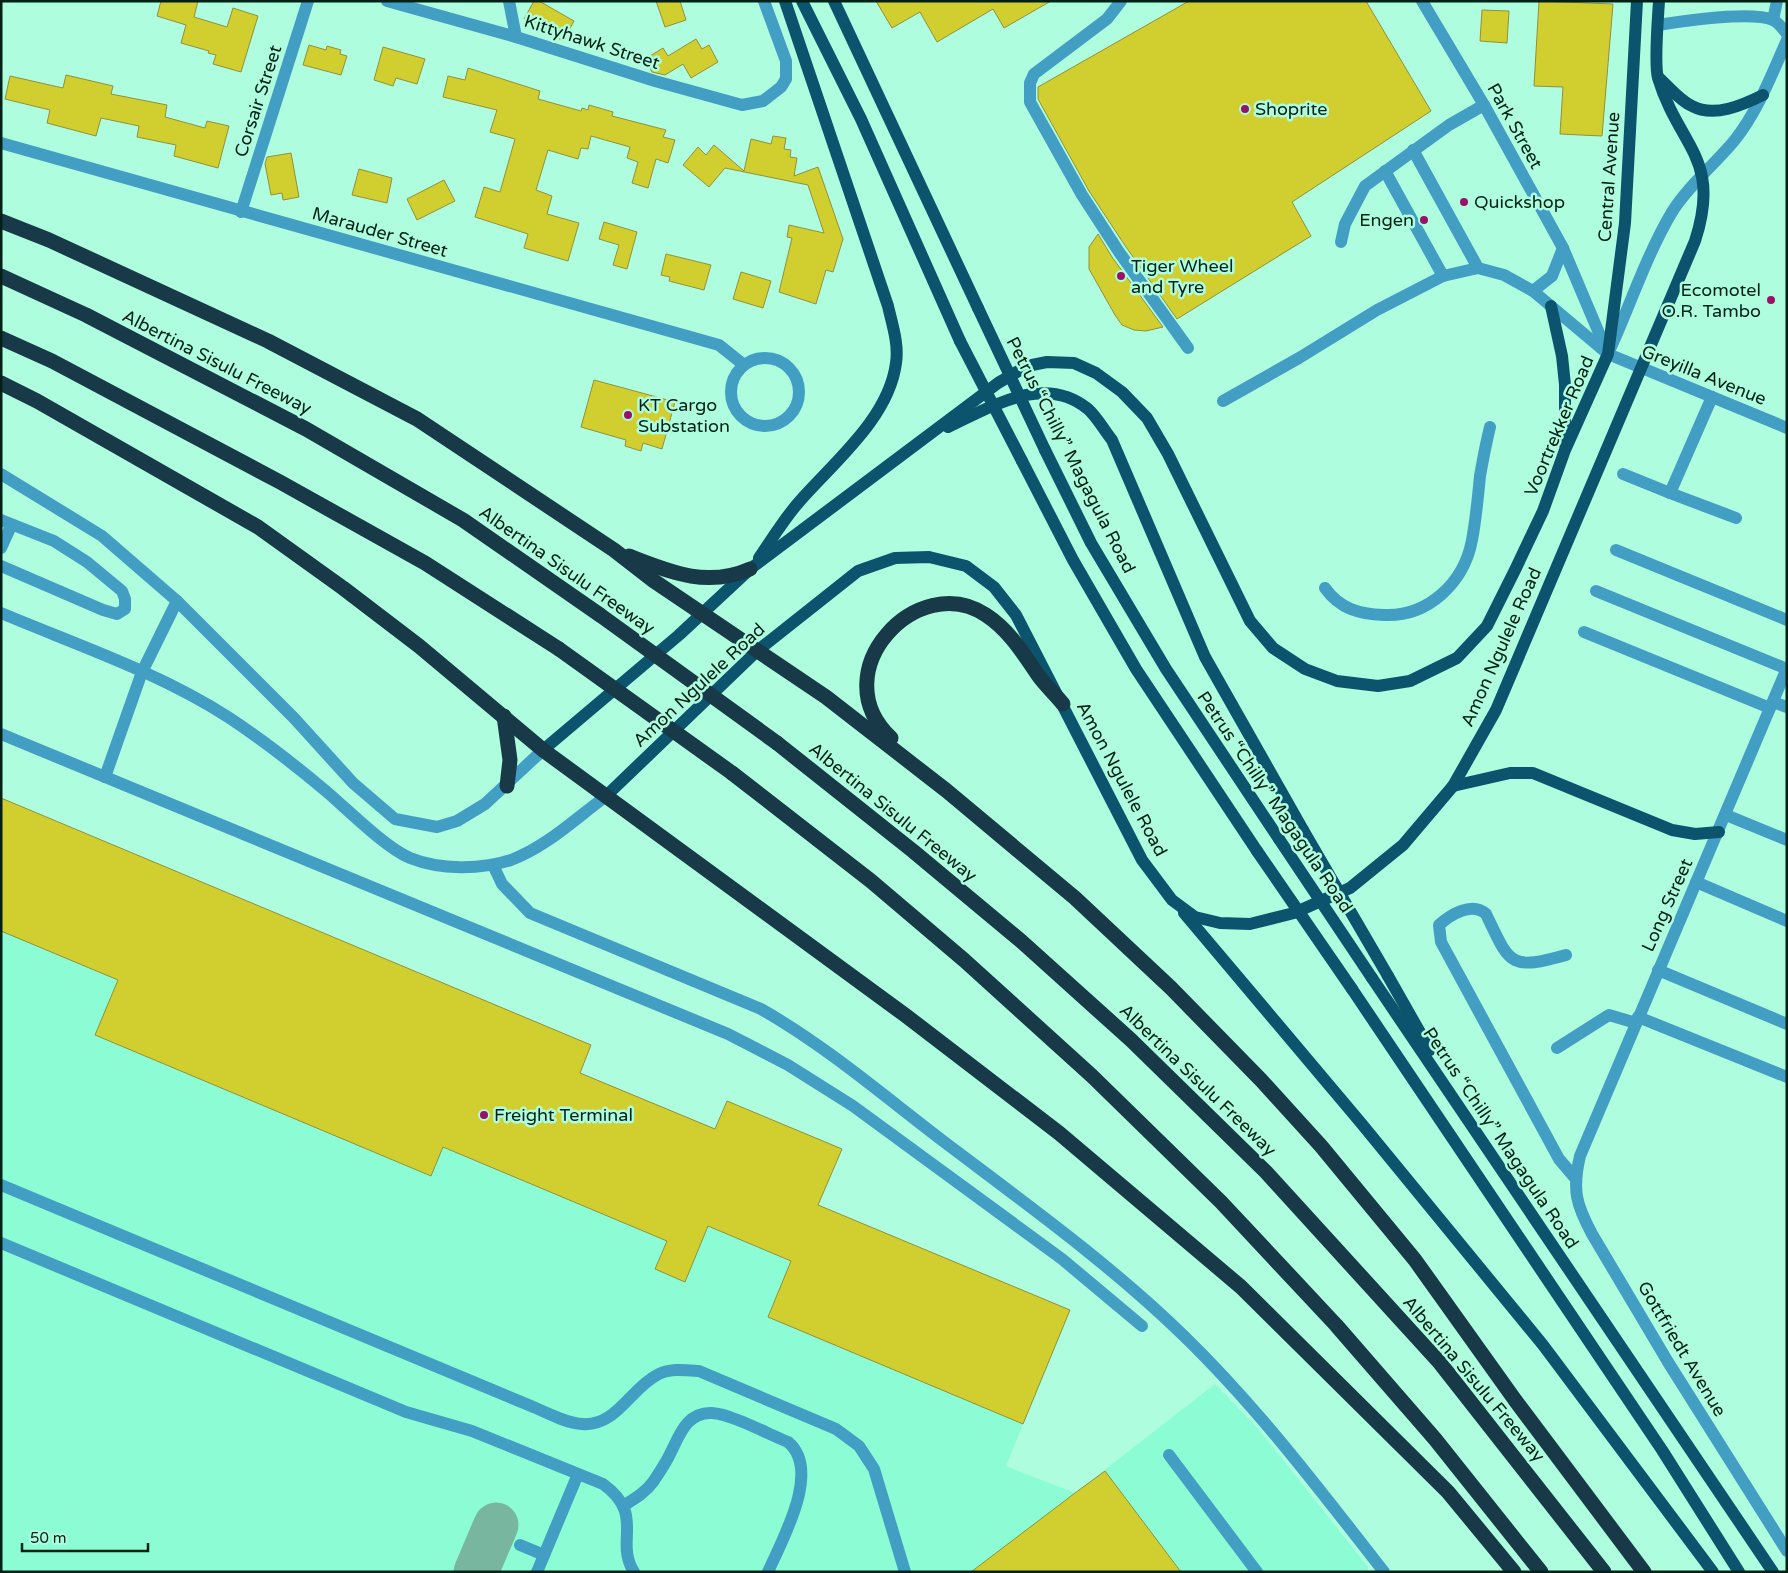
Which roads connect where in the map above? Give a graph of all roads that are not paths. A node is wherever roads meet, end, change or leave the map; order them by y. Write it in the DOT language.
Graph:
graph roads {
  1 [pos="308,1"];
  2 [pos="388,1"];
  3 [pos="509,1"];
  4 [pos="764,1"];
  5 [pos="785,1"];
  6 [pos="802,1"];
  7 [pos="834,1"];
  8 [pos="1122,1"];
  9 [pos="1422,1"];
  10 [pos="1637,1"];
  11 [pos="1659,1"];
  12 [pos="1777,1"];
  13 [pos="1773,20"];
  14 [pos="1658,25"];
  15 [pos="1787,34"];
  16 [pos="516,36"];
  17 [pos="1787,40"];
  18 [pos="1658,76"];
  19 [pos="1762,94"];
  20 [pos="1484,106"];
  21 [pos="1,143"];
  22 [pos="1413,150"];
  23 [pos="1385,171"];
  24 [pos="1703,172"];
  25 [pos="241,212"];
  26 [pos="1,221"];
  27 [pos="1341,242"];
  28 [pos="1563,248"];
  29 [pos="1478,268"];
  30 [pos="1,276"];
  31 [pos="1443,276"];
  32 [pos="1533,291"];
  33 [pos="1551,306"];
  34 [pos="1,338"];
  35 [pos="1188,348"];
  36 [pos="1608,354"];
  37 [pos="744,364"];
  38 [pos="1639,369"];
  39 [pos="1,383"];
  40 [pos="1712,397"];
  41 [pos="1223,401"];
  42 [pos="1490,427"];
  43 [pos="1787,428"];
  44 [pos="923,438"];
  45 [pos="1565,450"];
  46 [pos="1,474"];
  47 [pos="1623,474"];
  48 [pos="1670,493"];
  49 [pos="1543,511"];
  50 [pos="1736,518"];
  51 [pos="6,523"];
  52 [pos="1,548"];
  53 [pos="614,550"];
  54 [pos="1616,550"];
  55 [pos="1,566"];
  56 [pos="751,568"];
  57 [pos="1325,588"];
  58 [pos="1596,591"];
  59 [pos="177,601"];
  60 [pos="703,612"];
  61 [pos="1,613"];
  62 [pos="1787,620"];
  63 [pos="1584,632"];
  64 [pos="757,651"];
  65 [pos="1787,669"];
  66 [pos="142,672"];
  67 [pos="1063,704"];
  68 [pos="1771,705"];
  69 [pos="1787,708"];
  70 [pos="504,716"];
  71 [pos="1,734"];
  72 [pos="543,750"];
  73 [pos="105,777"];
  74 [pos="507,786"];
  75 [pos="1453,786"];
  76 [pos="947,791"];
  77 [pos="605,797"];
  78 [pos="1726,815"];
  79 [pos="1719,832"];
  80 [pos="1787,840"];
  81 [pos="493,865"];
  82 [pos="1696,882"];
  83 [pos="1172,900"];
  84 [pos="1787,921"];
  85 [pos="1566,955"];
  86 [pos="1658,970"];
  87 [pos="1637,1020"];
  88 [pos="1787,1024"];
  89 [pos="1557,1048"];
  90 [pos="1787,1077"];
  91 [pos="1478,1133"];
  92 [pos="1580,1156"];
  93 [pos="1576,1179"];
  94 [pos="1,1185"];
  95 [pos="1,1242"];
  96 [pos="1142,1326"];
  97 [pos="1169,1455"];
  98 [pos="578,1474"];
  99 [pos="623,1506"];
  100 [pos="520,1545"];
  101 [pos="1787,1551"];
  102 [pos="544,1555"];
  103 [pos="537,1572"];
  104 [pos="634,1572"];
  105 [pos="768,1572"];
  106 [pos="904,1572"];
  107 [pos="1257,1572"];
  108 [pos="1384,1572"];
  109 [pos="1514,1572"];
  110 [pos="1541,1572"];
  111 [pos="1604,1572"];
  112 [pos="1644,1572"];
  113 [pos="1713,1572"];
  114 [pos="1739,1572"];
  115 [pos="1773,1572"];
  1 -- 25 [label="street, Corsair Street"];
  2 -- 16 [label="street, Kittyhawk Street"];
  3 -- 16 [label="street"];
  4 -- 16 [label="street, Kittyhawk Street"];
  5 -- 56 [label="main road"];
  6 -- 114 [label="main road, bridge"];
  7 -- 91 [label="main road, Petrus “Chilly” Magagula Road, bridge"];
  8 -- 35 [label="street"];
  9 -- 20 [label="street, Park Street"];
  10 -- 36 [label="main road, Central Avenue"];
  11 -- 14 [label="main road"];
  12 -- 13 [label="street"];
  13 -- 14 [label="street"];
  13 -- 15 [label="street"];
  14 -- 18 [label="main road"];
  17 -- 19 [label="street"];
  18 -- 19 [label="main road"];
  18 -- 24 [label="main road"];
  19 -- 24 [label="street"];
  20 -- 22 [label="street"];
  20 -- 28 [label="street, Park Street"];
  21 -- 25 [label="street, Marauder Street"];
  22 -- 23 [label="street"];
  22 -- 29 [label="street"];
  23 -- 27 [label="street"];
  23 -- 31 [label="street"];
  24 -- 36 [label="street"];
  24 -- 38 [label="main road"];
  25 -- 37 [label="street, Marauder Street"];
  26 -- 53 [label="highway"];
  28 -- 32 [label="street"];
  28 -- 36 [label="street, Park Street"];
  29 -- 31 [label="street"];
  29 -- 32 [label="street, Greyilla Avenue"];
  30 -- 111 [label="highway, Albertina Sisulu Freeway, bridge"];
  31 -- 41 [label="street"];
  32 -- 33 [label="street, Greyilla Avenue"];
  33 -- 36 [label="street, Greyilla Avenue"];
  33 -- 45 [label="main road"];
  34 -- 110 [label="highway, bridge"];
  36 -- 38 [label="street, Greyilla Avenue"];
  36 -- 45 [label="main road, Voortrekker Road"];
  37 -- 37 [label="street"];
  38 -- 40 [label="street, Greyilla Avenue"];
  38 -- 75 [label="main road, Amon Ngulele Road"];
  39 -- 70 [label="highway"];
  40 -- 43 [label="street, Greyilla Avenue"];
  40 -- 48 [label="street"];
  42 -- 57 [label="street"];
  44 -- 49 [label="main road, Amon Ngulele Road"];
  44 -- 56 [label="main road, Amon Ngulele Road"];
  44 -- 91 [label="main road, bridge"];
  45 -- 49 [label="main road, Voortrekker Road"];
  46 -- 59 [label="street"];
  47 -- 48 [label="street"];
  48 -- 50 [label="street"];
  51 -- 52 [label="street"];
  51 -- 55 [label="street"];
  53 -- 56 [label="highway"];
  53 -- 60 [label="highway"];
  54 -- 62 [label="street"];
  56 -- 60 [label="main road, Amon Ngulele Road"];
  58 -- 65 [label="street"];
  59 -- 66 [label="street"];
  59 -- 74 [label="street"];
  60 -- 64 [label="highway"];
  60 -- 72 [label="main road, Amon Ngulele Road"];
  61 -- 66 [label="street"];
  63 -- 68 [label="street"];
  64 -- 67 [label="main road, Amon Ngulele Road"];
  64 -- 76 [label="highway"];
  64 -- 77 [label="main road, Amon Ngulele Road"];
  65 -- 68 [label="street, Long Street"];
  66 -- 73 [label="street"];
  66 -- 81 [label="street"];
  67 -- 76 [label="highway"];
  67 -- 83 [label="main road, Amon Ngulele Road"];
  68 -- 69 [label="street"];
  68 -- 78 [label="street, Long Street"];
  70 -- 72 [label="highway"];
  70 -- 74 [label="highway"];
  71 -- 73 [label="street"];
  72 -- 74 [label="street"];
  72 -- 77 [label="highway"];
  73 -- 96 [label="street"];
  75 -- 79 [label="main road"];
  75 -- 83 [label="main road, Amon Ngulele Road"];
  76 -- 112 [label="highway"];
  77 -- 81 [label="street"];
  77 -- 109 [label="highway"];
  78 -- 79 [label="street, Long Street"];
  78 -- 80 [label="street"];
  79 -- 82 [label="street, Long Street"];
  81 -- 108 [label="street"];
  82 -- 84 [label="street"];
  82 -- 86 [label="street, Long Street"];
  83 -- 113 [label="main road"];
  85 -- 93 [label="street"];
  86 -- 87 [label="street, Long Street"];
  86 -- 88 [label="street"];
  87 -- 89 [label="street"];
  87 -- 90 [label="street"];
  87 -- 92 [label="street, Long Street"];
  91 -- 115 [label="main road, Petrus “Chilly” Magagula Road"];
  92 -- 93 [label="street, Gottfriedt Avenue"];
  93 -- 101 [label="street, Gottfriedt Avenue"];
  94 -- 106 [label="street"];
  95 -- 98 [label="street"];
  97 -- 107 [label="street"];
  98 -- 99 [label="street"];
  98 -- 102 [label="street"];
  99 -- 104 [label="street"];
  99 -- 105 [label="street"];
  100 -- 102 [label="street"];
  102 -- 103 [label="street"];
}
